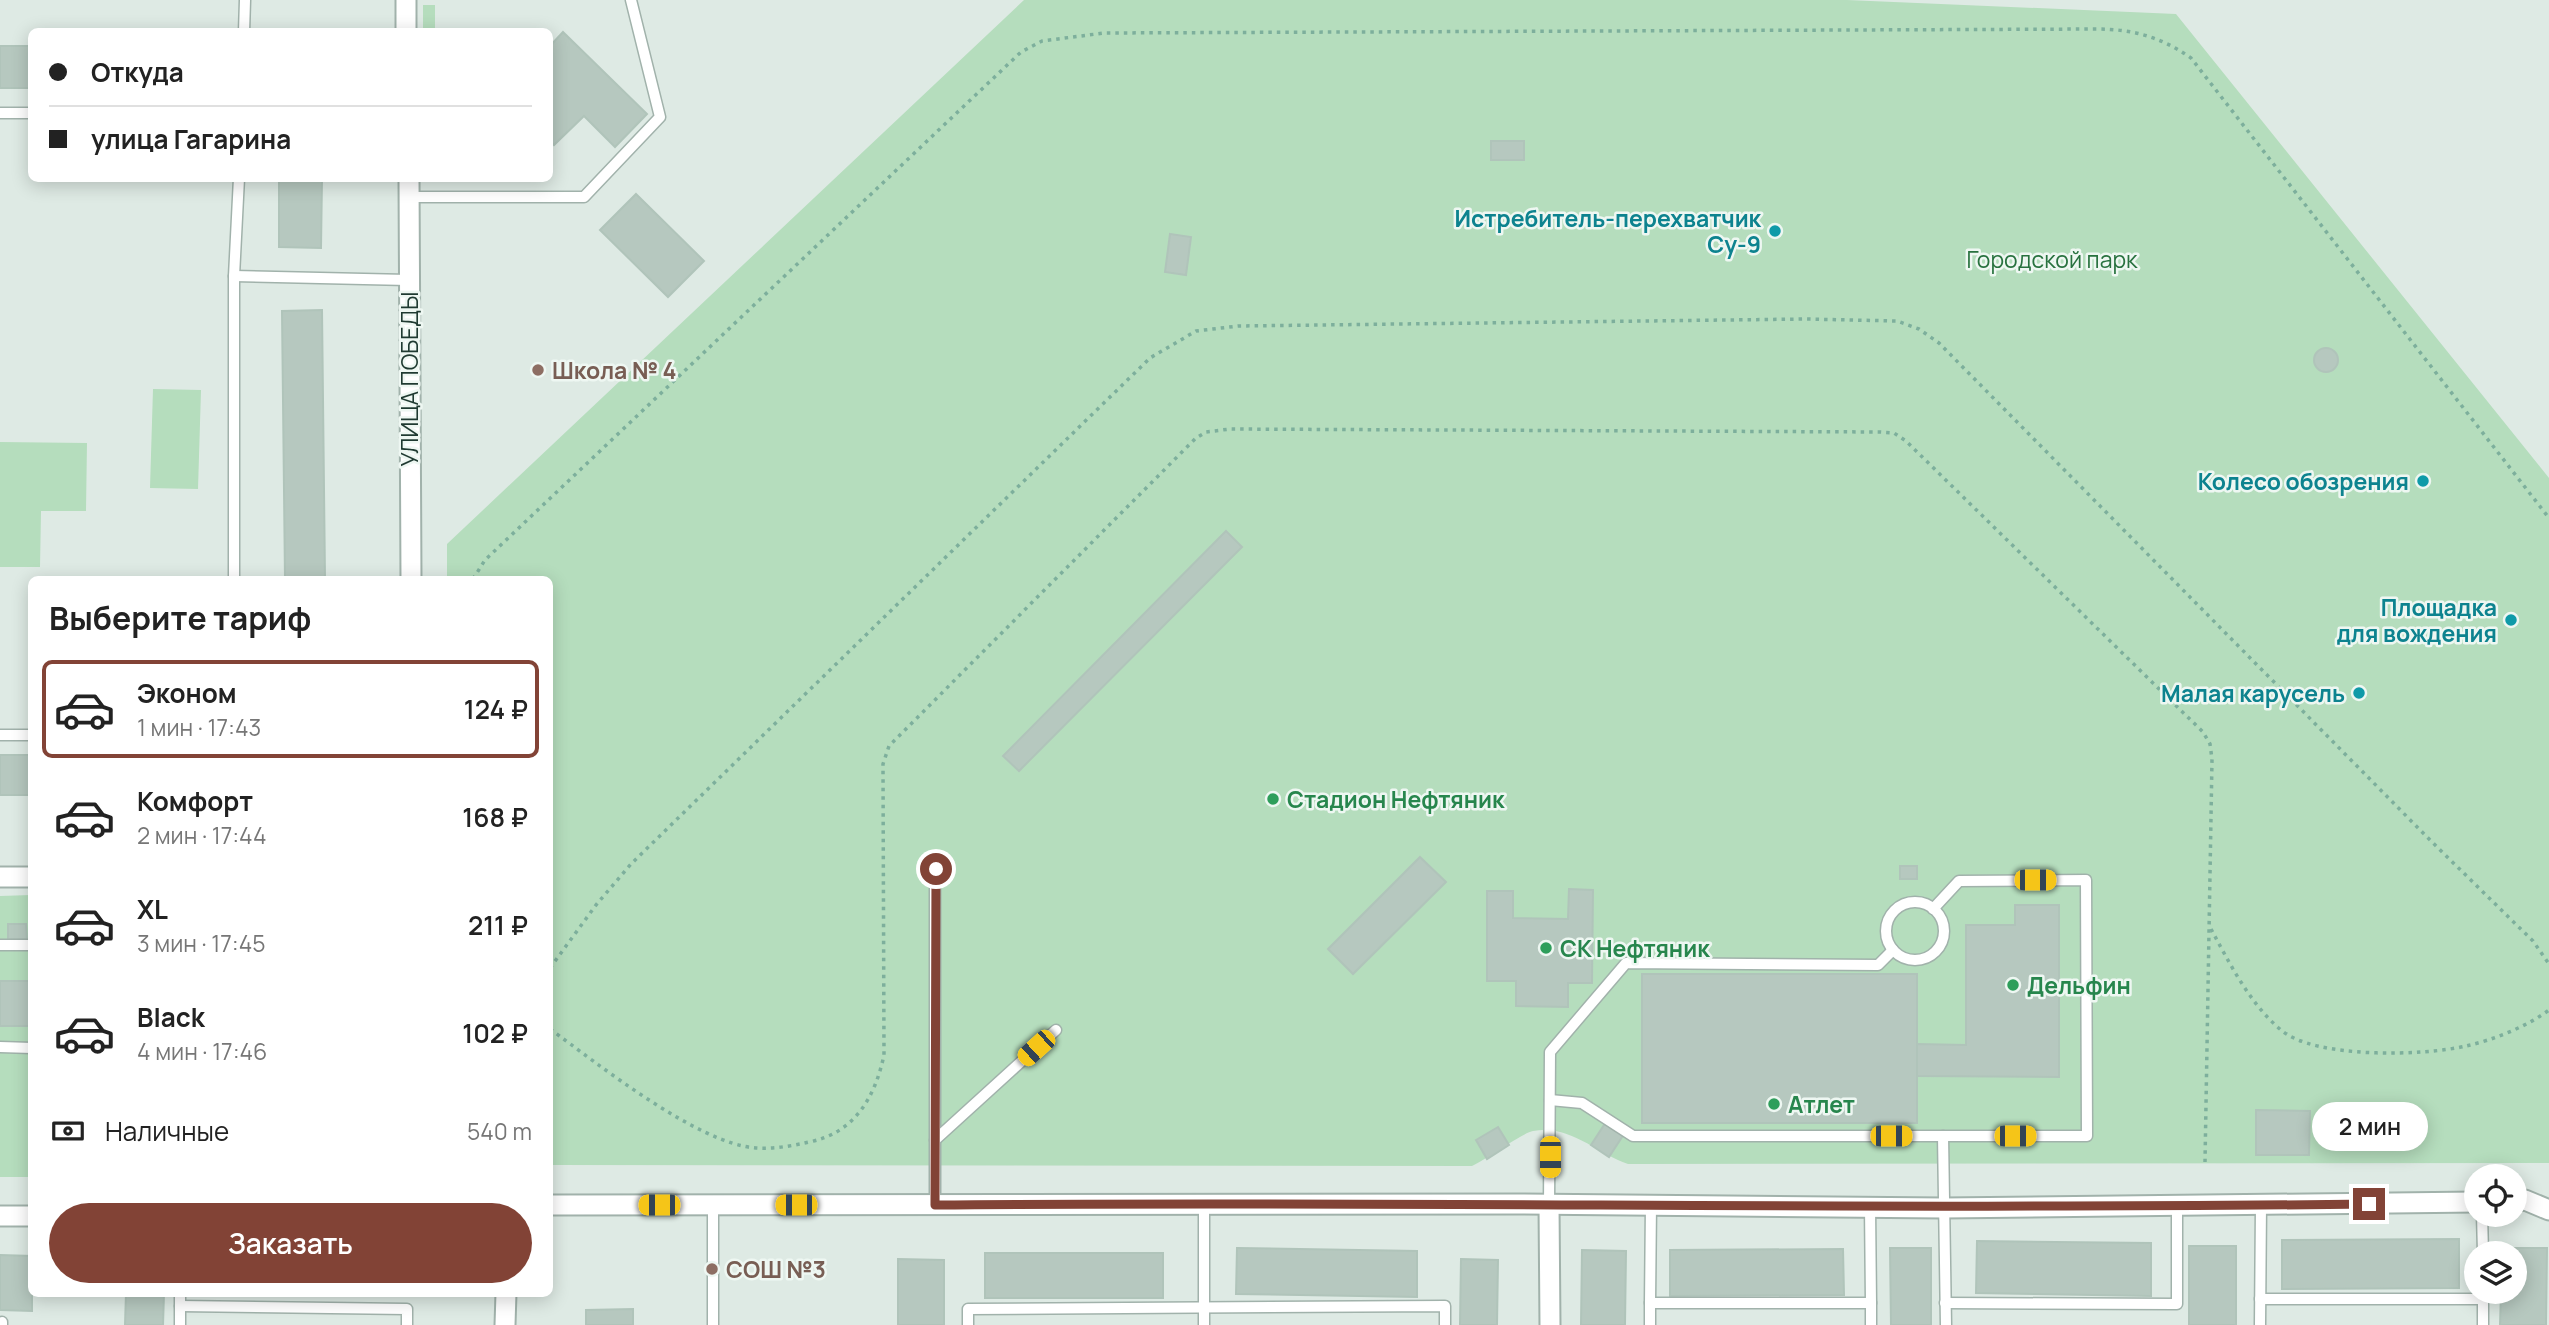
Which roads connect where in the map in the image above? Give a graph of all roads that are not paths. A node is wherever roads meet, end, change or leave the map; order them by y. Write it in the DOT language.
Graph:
graph roads {
  1 [pos="245,0"];
  2 [pos="405,0"];
  3 [pos="631,0"];
  4 [pos="244,28"];
  5 [pos="406,28"];
  6 [pos="0,113"];
  7 [pos="28,113"];
  8 [pos="239,182"];
  9 [pos="409,188"];
  10 [pos="234,276"];
  11 [pos="408,280"];
  12 [pos="234,576"];
  13 [pos="411,576"];
  14 [pos="0,735"];
  15 [pos="28,735"];
  16 [pos="936,869"];
  17 [pos="0,877"];
  18 [pos="28,877"];
  19 [pos="1933,909"];
  20 [pos="0,945"];
  21 [pos="28,945"];
  22 [pos="1893,950"];
  23 [pos="1056,1030"];
  24 [pos="0,1046"];
  25 [pos="28,1048"];
  26 [pos="1550,1100"];
  27 [pos="1943,1136"];
  28 [pos="935,1140"];
  29 [pos="2527,1201"];
  30 [pos="2464,1202"];
  31 [pos="1204,1204"];
  32 [pos="1651,1204"];
  33 [pos="553,1205"];
  34 [pos="713,1205"];
  35 [pos="935,1205"];
  36 [pos="1549,1205"];
  37 [pos="2261,1205"];
  38 [pos="2177,1206"];
  39 [pos="1870,1207"];
  40 [pos="1944,1208"];
  41 [pos="2549,1210"];
  42 [pos="0,1216"];
  43 [pos="28,1216"];
  44 [pos="2464,1295"];
  45 [pos="180,1297"];
  46 [pos="506,1297"];
  47 [pos="2260,1299"];
  48 [pos="1650,1303"];
  49 [pos="1871,1303"];
  50 [pos="1945,1303"];
  51 [pos="2483,1304"];
  52 [pos="180,1306"];
  53 [pos="1204,1307"];
  54 [pos="180,1325"];
  55 [pos="407,1325"];
  56 [pos="506,1325"];
  57 [pos="713,1325"];
  58 [pos="968,1325"];
  59 [pos="1204,1325"];
  60 [pos="1446,1325"];
  61 [pos="1550,1325"];
  62 [pos="1650,1325"];
  63 [pos="1871,1325"];
  64 [pos="1946,1325"];
  65 [pos="2260,1325"];
  66 [pos="2483,1325"];
  1 -- 4 [label="lane"];
  2 -- 5 [label="street"];
  3 -- 9 [label="lane"];
  6 -- 7 [label="lane"];
  8 -- 10 [label="lane"];
  9 -- 11 [label="street, УЛИЦА ПОБЕДЫ"];
  10 -- 11 [label="lane"];
  10 -- 12 [label="lane"];
  11 -- 13 [label="street, УЛИЦА ПОБЕДЫ"];
  14 -- 15 [label="lane"];
  16 -- 28 [label="lane"];
  17 -- 18 [label="street"];
  19 -- 22 [label="lane"];
  19 -- 22 [label="lane"];
  19 -- 27 [label="lane"];
  20 -- 21 [label="lane"];
  22 -- 26 [label="lane"];
  23 -- 28 [label="lane"];
  24 -- 25 [label="lane"];
  26 -- 27 [label="lane"];
  26 -- 36 [label="lane"];
  27 -- 40 [label="lane"];
  28 -- 35 [label="lane"];
  29 -- 41 [label="street"];
  30 -- 37 [label="street"];
  31 -- 35 [label="street"];
  31 -- 36 [label="street"];
  31 -- 53 [label="lane"];
  32 -- 36 [label="street"];
  32 -- 39 [label="street"];
  32 -- 48 [label="lane"];
  33 -- 34 [label="street"];
  34 -- 35 [label="street"];
  34 -- 57 [label="lane"];
  36 -- 61 [label="street"];
  37 -- 38 [label="street"];
  37 -- 47 [label="lane"];
  38 -- 40 [label="street"];
  38 -- 50 [label="lane"];
  39 -- 40 [label="street"];
  39 -- 49 [label="lane"];
  40 -- 50 [label="lane"];
  42 -- 43 [label="street"];
  44 -- 47 [label="lane"];
  45 -- 52 [label="lane"];
  46 -- 56 [label="street"];
  47 -- 65 [label="lane"];
  48 -- 49 [label="lane"];
  48 -- 62 [label="lane"];
  49 -- 63 [label="lane"];
  50 -- 64 [label="lane"];
  51 -- 66 [label="lane"];
  52 -- 54 [label="lane"];
  52 -- 55 [label="lane"];
  53 -- 58 [label="lane"];
  53 -- 59 [label="lane"];
  53 -- 60 [label="lane"];
}
